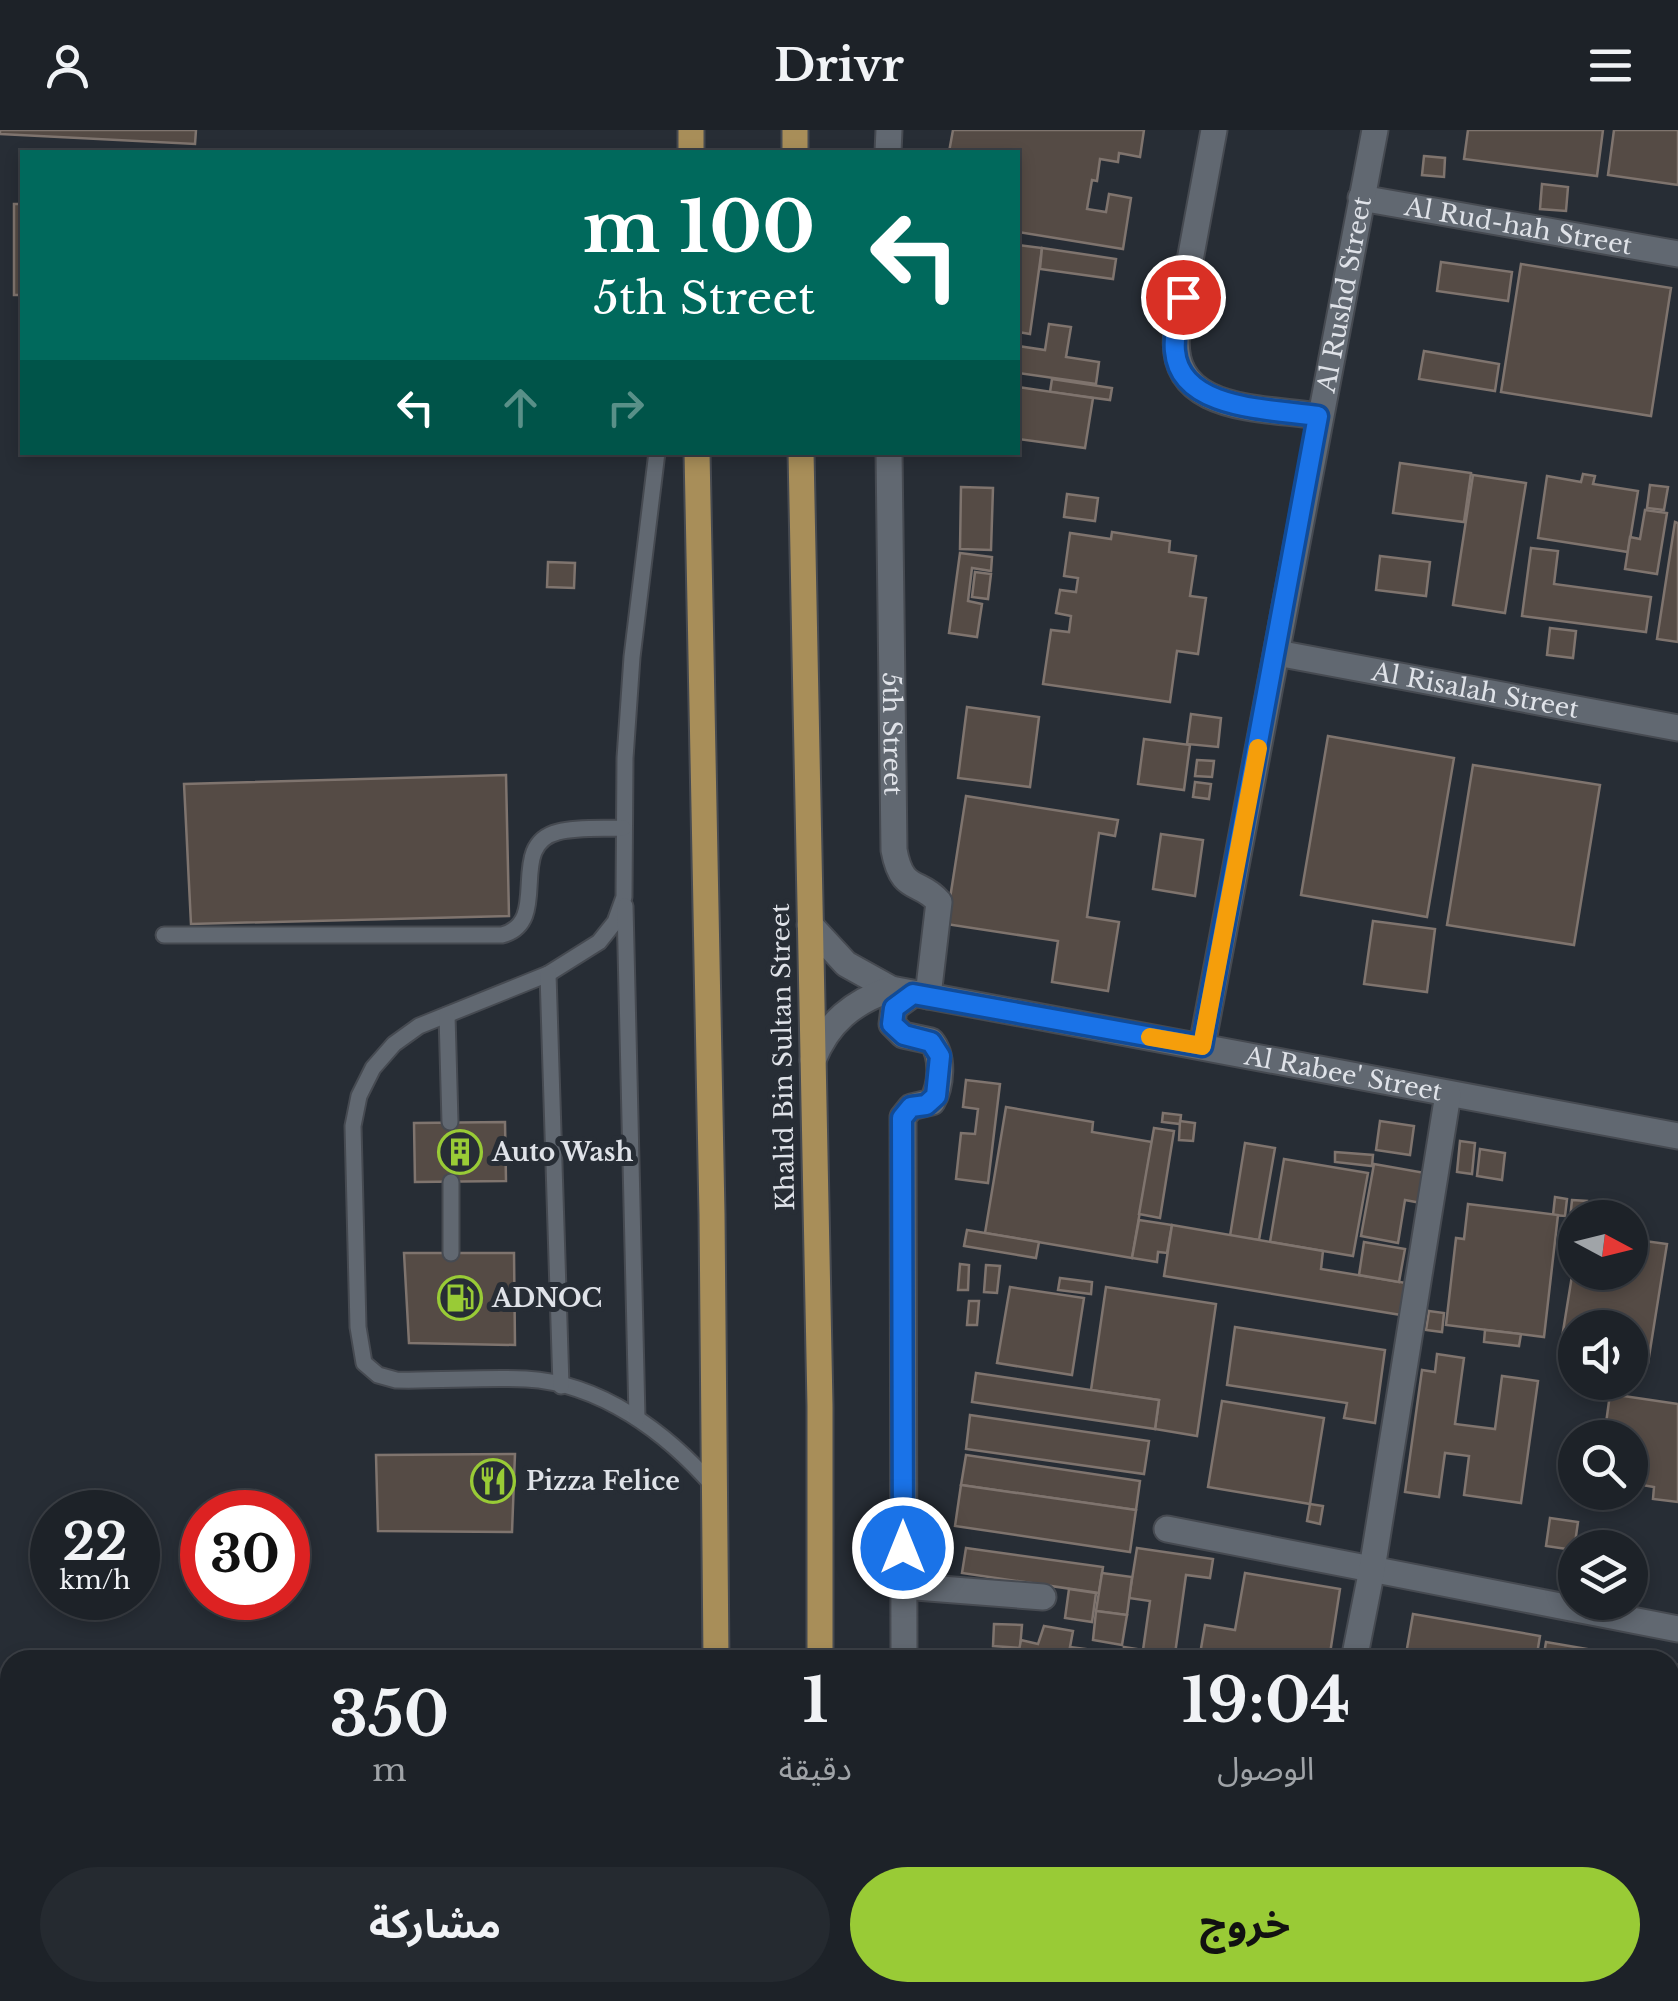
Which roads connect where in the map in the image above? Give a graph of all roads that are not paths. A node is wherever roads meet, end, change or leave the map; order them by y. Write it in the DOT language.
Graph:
graph roads {
  1 [pos="1214,130"];
  2 [pos="1375,130"];
  3 [pos="1361,198"];
  4 [pos="1678,254"];
  5 [pos="1318,416"];
  6 [pos="657,455"];
  7 [pos="697,455"];
  8 [pos="801,455"];
  9 [pos="889,455"];
  10 [pos="1276,653"];
  11 [pos="1678,728"];
  12 [pos="623,828"];
  13 [pos="624,897"];
  14 [pos="810,925"];
  15 [pos="164,935"];
  16 [pos="548,974"];
  17 [pos="911,993"];
  18 [pos="448,1015"];
  19 [pos="1202,1046"];
  20 [pos="813,1060"];
  21 [pos="1448,1094"];
  22 [pos="450,1122"];
  23 [pos="1678,1136"];
  24 [pos="450,1182"];
  25 [pos="450,1253"];
  26 [pos="561,1386"];
  27 [pos="637,1418"];
  28 [pos="714,1487"];
  29 [pos="1166,1529"];
  30 [pos="1372,1569"];
  31 [pos="904,1586"];
  32 [pos="1042,1597"];
  33 [pos="1678,1629"];
  34 [pos="716,1650"];
  35 [pos="820,1650"];
  36 [pos="904,1650"];
  37 [pos="1356,1650"];
  1 -- 5 [label="street"];
  2 -- 3 [label="street, Al Rushd Street"];
  3 -- 4 [label="street, Al Rud-hah Street"];
  3 -- 5 [label="street, Al Rushd Street"];
  5 -- 10 [label="street, Al Rushd Street"];
  6 -- 12 [label="lane"];
  7 -- 28 [label="main road"];
  8 -- 14 [label="main road, Khalid Bin Sultan Street"];
  9 -- 17 [label="street, 5th Street"];
  10 -- 11 [label="street, Al Risalah Street"];
  10 -- 19 [label="street, Al Rushd Street"];
  12 -- 13 [label="lane"];
  12 -- 15 [label="lane"];
  13 -- 16 [label="lane"];
  13 -- 27 [label="lane"];
  14 -- 17 [label="street, Al Rabee' Street"];
  14 -- 20 [label="main road, Khalid Bin Sultan Street"];
  16 -- 18 [label="lane"];
  16 -- 26 [label="lane"];
  17 -- 19 [label="street, Al Rabee' Street"];
  17 -- 20 [label="street"];
  17 -- 31 [label="street, 5th Street"];
  18 -- 22 [label="lane"];
  18 -- 26 [label="lane"];
  19 -- 21 [label="street, Al Rabee' Street"];
  20 -- 35 [label="main road, Khalid Bin Sultan Street"];
  21 -- 23 [label="street, Al Rabee' Street"];
  21 -- 30 [label="street"];
  24 -- 25 [label="lane"];
  26 -- 27 [label="lane"];
  27 -- 28 [label="lane"];
  28 -- 34 [label="main road"];
  29 -- 30 [label="street"];
  30 -- 33 [label="street"];
  30 -- 37 [label="street"];
  31 -- 32 [label="street"];
  31 -- 36 [label="street, 5th Street"];
}
